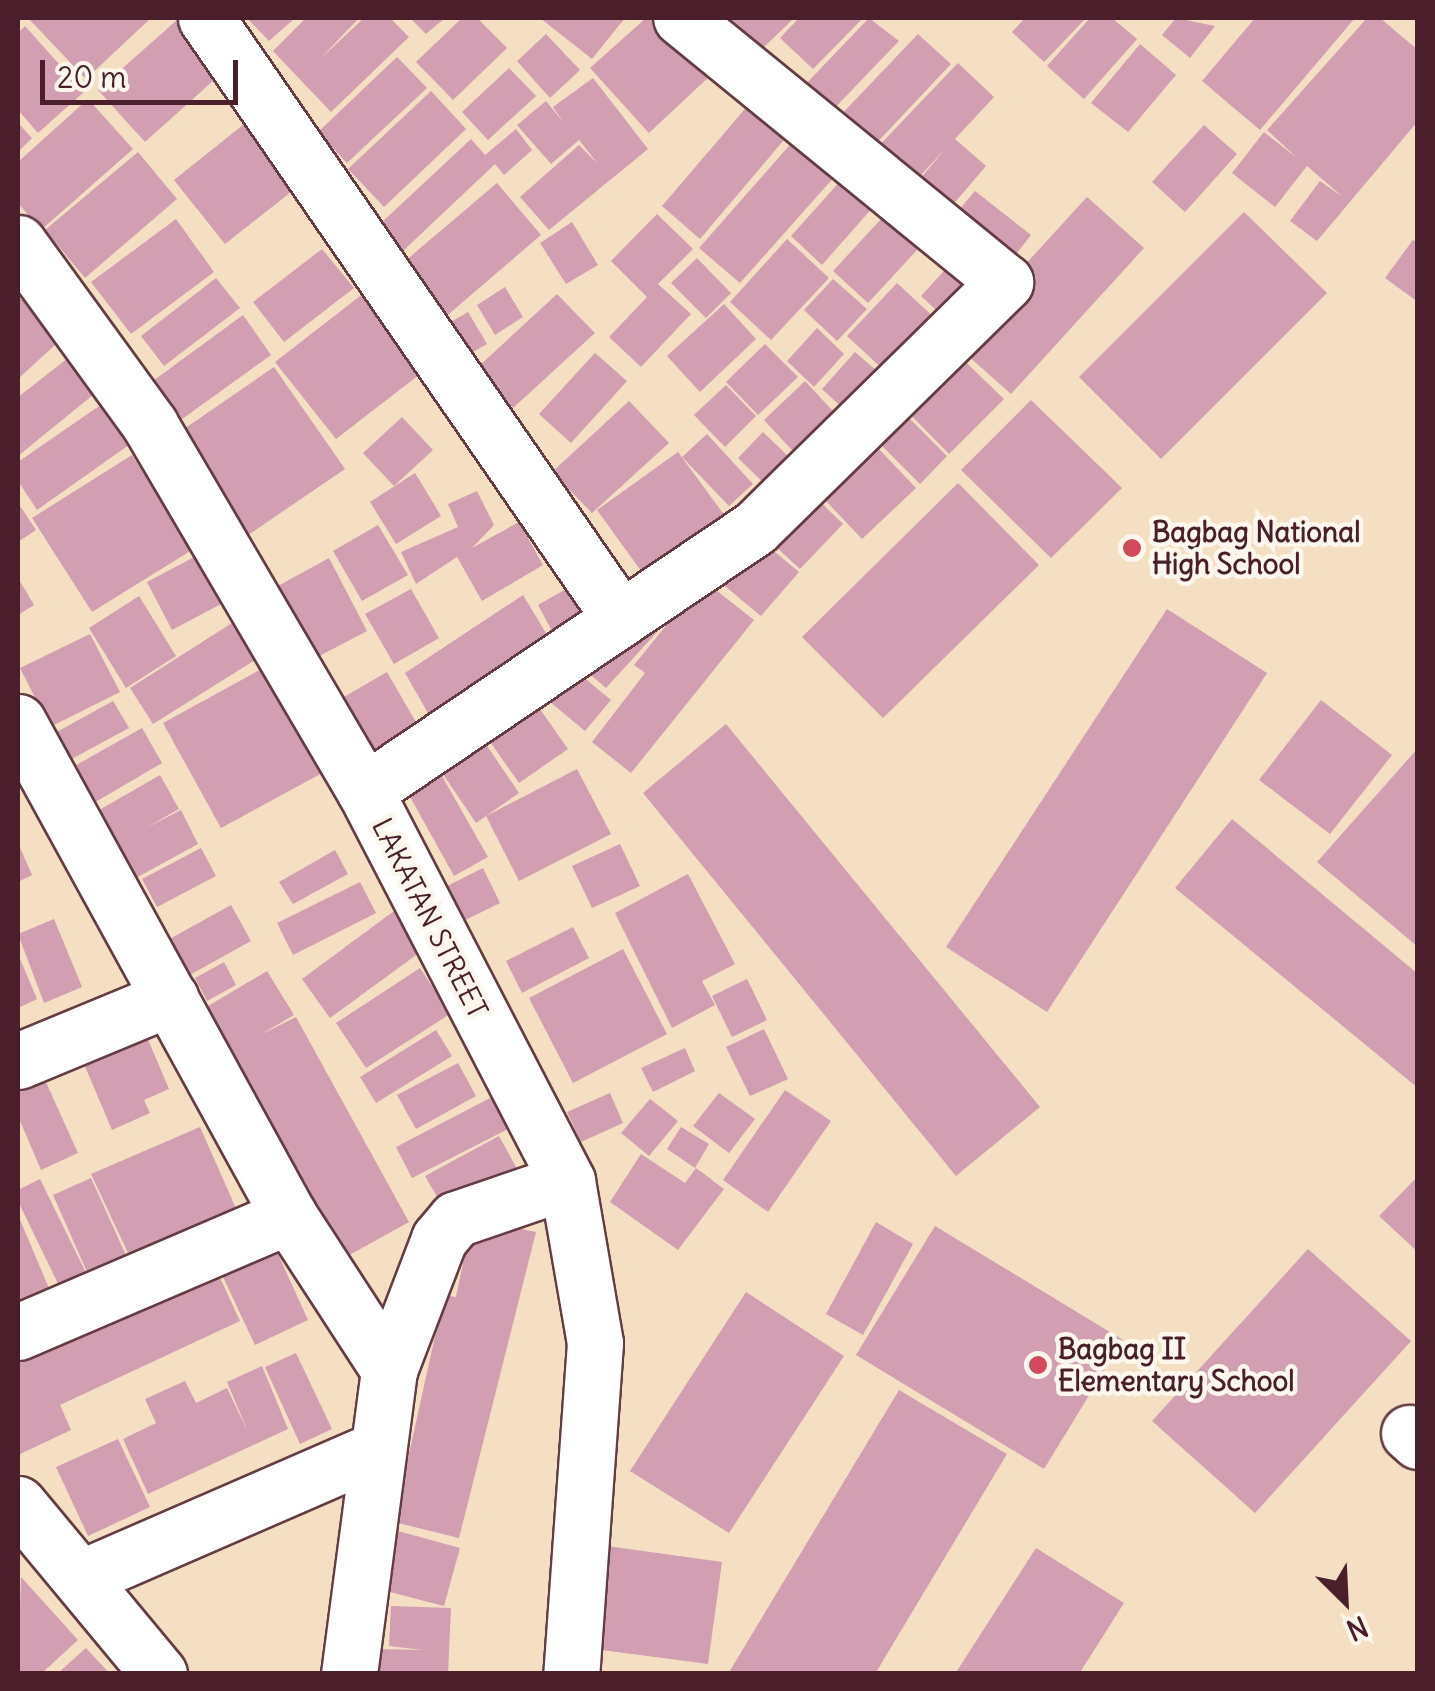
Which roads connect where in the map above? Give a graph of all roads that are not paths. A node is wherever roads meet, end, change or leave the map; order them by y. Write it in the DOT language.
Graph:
graph roads {
  1 [pos="206,18"];
  2 [pos="682,18"];
  3 [pos="22,259"];
  4 [pos="619,616"];
  5 [pos="18,722"];
  6 [pos="33,790"];
  7 [pos="365,791"];
  8 [pos="170,998"];
  9 [pos="18,1061"];
  10 [pos="567,1182"];
  11 [pos="289,1216"];
  12 [pos="18,1332"];
  13 [pos="389,1370"];
  14 [pos="376,1450"];
  15 [pos="18,1504"];
  16 [pos="82,1577"];
  17 [pos="160,1674"];
  18 [pos="349,1674"];
  19 [pos="572,1674"];
  1 -- 4 [label="street"];
  2 -- 4 [label="street"];
  3 -- 7 [label="street, LAKATAN STREET"];
  4 -- 7 [label="street"];
  5 -- 6 [label="street"];
  6 -- 8 [label="street"];
  7 -- 10 [label="street, LAKATAN STREET"];
  8 -- 9 [label="street"];
  8 -- 11 [label="street"];
  10 -- 13 [label="street"];
  10 -- 19 [label="street, LAKATAN STREET"];
  11 -- 12 [label="street"];
  11 -- 13 [label="street"];
  13 -- 14 [label="street"];
  14 -- 16 [label="street"];
  14 -- 18 [label="street"];
  15 -- 16 [label="street"];
  16 -- 17 [label="street"];
}
